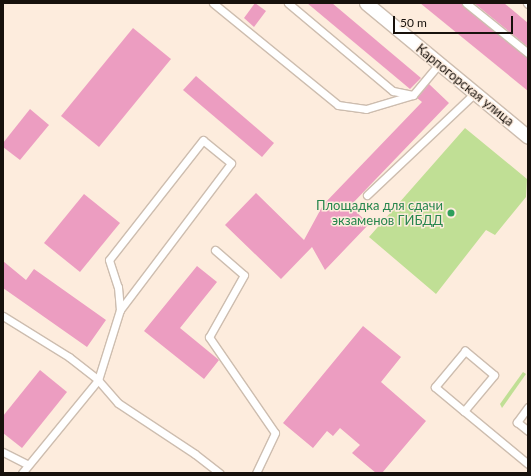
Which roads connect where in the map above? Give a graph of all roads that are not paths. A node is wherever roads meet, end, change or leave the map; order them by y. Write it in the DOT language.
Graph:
graph roads {
  1 [pos="213,3"];
  2 [pos="288,3"];
  3 [pos="366,3"];
  4 [pos="466,3"];
  5 [pos="528,53"];
  6 [pos="440,64"];
  7 [pos="475,93"];
  8 [pos="412,95"];
  9 [pos="528,137"];
  10 [pos="368,195"];
  11 [pos="215,250"];
  12 [pos="120,310"];
  13 [pos="3,316"];
  14 [pos="98,380"];
  15 [pos="528,407"];
  16 [pos="464,411"];
  17 [pos="528,431"];
  18 [pos="3,452"];
  19 [pos="528,464"];
  20 [pos="28,465"];
  21 [pos="22,473"];
  22 [pos="219,473"];
  23 [pos="256,473"];
  1 -- 8 [label="lane"];
  2 -- 8 [label="lane"];
  3 -- 6 [label="street, Карпогорская улица"];
  4 -- 5 [label="lane"];
  6 -- 7 [label="street, Карпогорская улица"];
  6 -- 8 [label="lane"];
  7 -- 9 [label="street, Карпогорская улица"];
  7 -- 10 [label="lane"];
  11 -- 23 [label="lane"];
  12 -- 12 [label="lane"];
  12 -- 14 [label="lane"];
  13 -- 14 [label="lane"];
  14 -- 20 [label="lane"];
  14 -- 22 [label="lane"];
  15 -- 17 [label="lane"];
  16 -- 16 [label="lane"];
  16 -- 19 [label="lane"];
  18 -- 20 [label="lane"];
  20 -- 21 [label="lane"];
}
